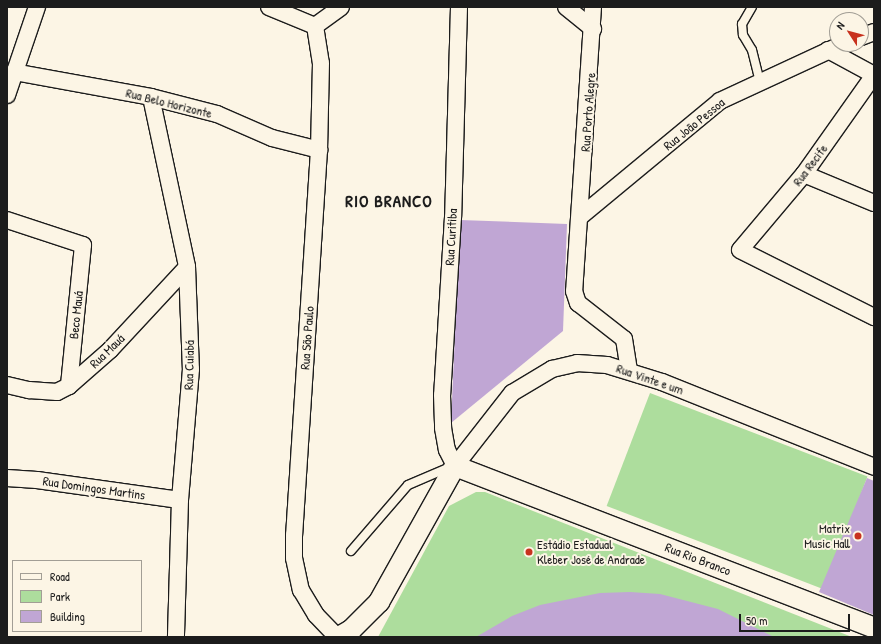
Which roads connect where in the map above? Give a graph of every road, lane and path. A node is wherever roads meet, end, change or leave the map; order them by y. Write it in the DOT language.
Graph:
graph roads {
  1 [pos="37,7"];
  2 [pos="269,7"];
  3 [pos="341,7"];
  4 [pos="459,7"];
  5 [pos="566,7"];
  6 [pos="593,7"];
  7 [pos="752,7"];
  8 [pos="315,26"];
  9 [pos="593,29"];
  10 [pos="829,50"];
  11 [pos="842,52"];
  12 [pos="14,72"];
  13 [pos="874,75"];
  14 [pos="760,81"];
  15 [pos="7,95"];
  16 [pos="151,97"];
  17 [pos="319,150"];
  18 [pos="804,174"];
  19 [pos="874,202"];
  20 [pos="581,216"];
  21 [pos="7,220"];
  22 [pos="187,267"];
  23 [pos="874,318"];
  24 [pos="629,371"];
  25 [pos="7,385"];
  26 [pos="69,386"];
  27 [pos="455,466"];
  28 [pos="874,467"];
  29 [pos="7,478"];
  30 [pos="180,500"];
  31 [pos="351,551"];
  32 [pos="874,628"];
  33 [pos="176,637"];
  34 [pos="338,637"];
  1 -- 12 [label="street"];
  2 -- 8 [label="street"];
  3 -- 8 [label="street"];
  4 -- 27 [label="street, Rua Curitiba"];
  5 -- 9 [label="street"];
  6 -- 9 [label="street, Rua Porto Alegre"];
  7 -- 14 [label="lane"];
  8 -- 17 [label="street, Rua São Paulo"];
  9 -- 20 [label="street, Rua Porto Alegre"];
  10 -- 14 [label="street, Rua João Pessoa"];
  11 -- 13 [label="street"];
  12 -- 15 [label="street"];
  12 -- 16 [label="street, Rua Belo Horizonte"];
  13 -- 18 [label="street, Rua Recife"];
  14 -- 20 [label="street, Rua João Pessoa"];
  16 -- 17 [label="street, Rua Belo Horizonte"];
  16 -- 22 [label="street, Rua Cuiabá"];
  17 -- 34 [label="street, Rua São Paulo"];
  18 -- 19 [label="street"];
  18 -- 23 [label="street, Rua Recife"];
  20 -- 24 [label="street, Rua Porto Alegre"];
  21 -- 26 [label="street, Beco Mauá"];
  22 -- 26 [label="street, Rua Mauá"];
  22 -- 30 [label="street, Rua Cuiabá"];
  24 -- 27 [label="street, Rua Vinte e um"];
  24 -- 28 [label="street, Rua Vinte e um"];
  25 -- 26 [label="street, Rua Mauá"];
  27 -- 31 [label="lane"];
  27 -- 32 [label="street, Rua Rio Branco"];
  27 -- 34 [label="street"];
  29 -- 30 [label="street, Rua Domingos Martins"];
  30 -- 33 [label="street, Rua Cuiabá"];
}
